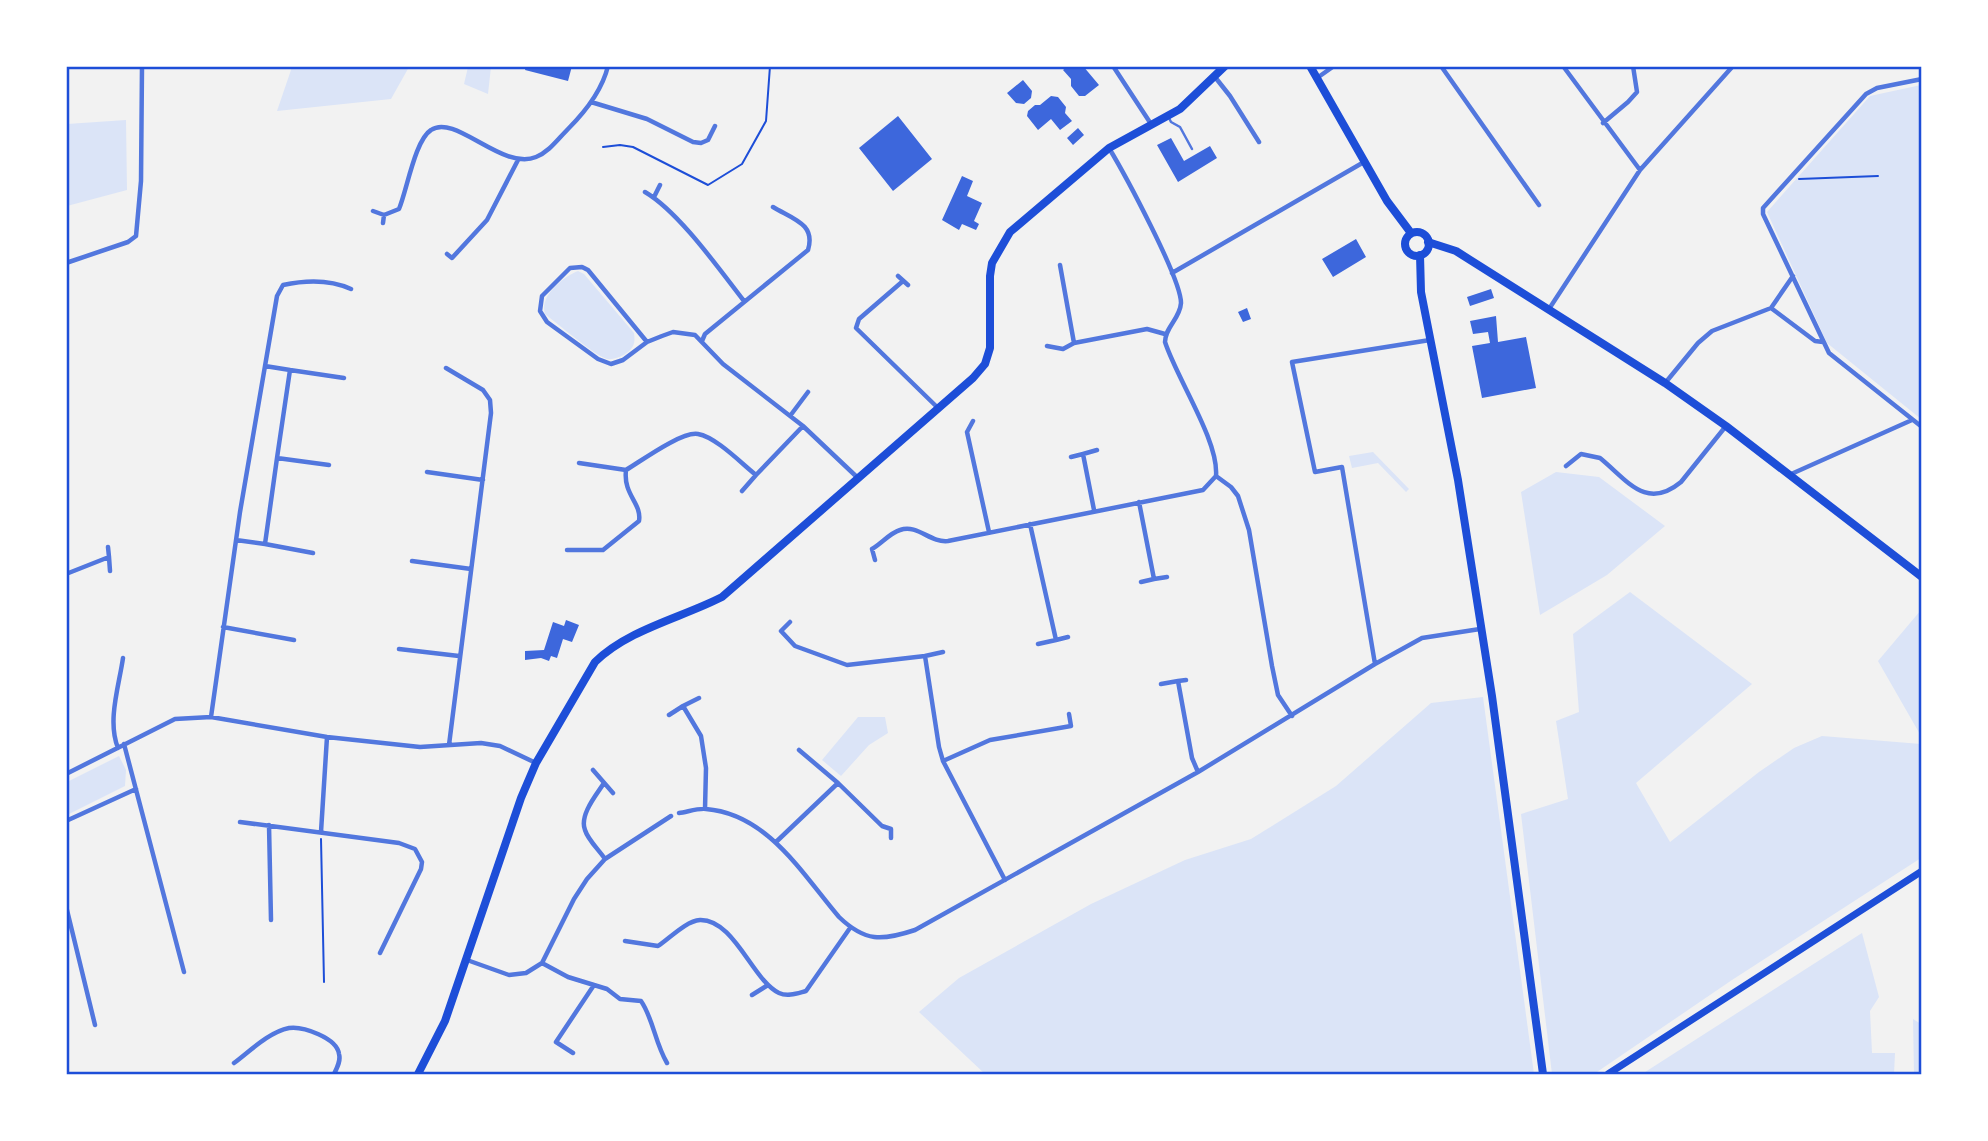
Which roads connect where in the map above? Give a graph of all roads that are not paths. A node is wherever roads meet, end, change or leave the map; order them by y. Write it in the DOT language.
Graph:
graph roads {
  1 [pos="142,66"];
  2 [pos="608,66"];
  3 [pos="1113,66"];
  4 [pos="1225,66"];
  5 [pos="1310,66"];
  6 [pos="1334,66"];
  7 [pos="1441,66"];
  8 [pos="1563,66"];
  9 [pos="1633,66"];
  10 [pos="1733,66"];
  11 [pos="1215,77"];
  12 [pos="1316,78"];
  13 [pos="1922,79"];
  14 [pos="591,102"];
  15 [pos="1168,116"];
  16 [pos="1603,123"];
  17 [pos="1151,124"];
  18 [pos="715,125"];
  19 [pos="1259,142"];
  20 [pos="1109,148"];
  21 [pos="1192,149"];
  22 [pos="518,160"];
  23 [pos="1364,162"];
  24 [pos="1640,170"];
  25 [pos="660,185"];
  26 [pos="645,192"];
  27 [pos="654,197"];
  28 [pos="1539,205"];
  29 [pos="773,207"];
  30 [pos="373,211"];
  31 [pos="384,215"];
  32 [pos="383,223"];
  33 [pos="1411,233"];
  34 [pos="1428,242"];
  35 [pos="447,254"];
  36 [pos="1420,255"];
  37 [pos="66,263"];
  38 [pos="1060,265"];
  39 [pos="1172,272"];
  40 [pos="898,276"];
  41 [pos="1793,276"];
  42 [pos="351,289"];
  43 [pos="744,301"];
  44 [pos="1771,308"];
  45 [pos="1548,309"];
  46 [pos="1165,334"];
  47 [pos="1431,340"];
  48 [pos="702,341"];
  49 [pos="647,342"];
  50 [pos="1823,342"];
  51 [pos="1074,343"];
  52 [pos="1047,346"];
  53 [pos="265,366"];
  54 [pos="446,368"];
  55 [pos="289,370"];
  56 [pos="344,378"];
  57 [pos="1665,383"];
  58 [pos="808,392"];
  59 [pos="939,409"];
  60 [pos="790,416"];
  61 [pos="1912,419"];
  62 [pos="973,421"];
  63 [pos="803,426"];
  64 [pos="1726,426"];
  65 [pos="1922,427"];
  66 [pos="1097,450"];
  67 [pos="1083,454"];
  68 [pos="277,457"];
  69 [pos="1071,457"];
  70 [pos="579,463"];
  71 [pos="329,465"];
  72 [pos="1566,466"];
  73 [pos="626,470"];
  74 [pos="426,472"];
  75 [pos="756,475"];
  76 [pos="1788,475"];
  77 [pos="1216,476"];
  78 [pos="483,480"];
  79 [pos="859,480"];
  80 [pos="742,491"];
  81 [pos="1139,502"];
  82 [pos="1094,510"];
  83 [pos="1030,524"];
  84 [pos="989,532"];
  85 [pos="236,540"];
  86 [pos="265,544"];
  87 [pos="108,547"];
  88 [pos="567,550"];
  89 [pos="313,553"];
  90 [pos="109,557"];
  91 [pos="874,560"];
  92 [pos="412,561"];
  93 [pos="471,569"];
  94 [pos="110,571"];
  95 [pos="66,574"];
  96 [pos="1167,577"];
  97 [pos="1922,577"];
  98 [pos="1154,579"];
  99 [pos="1141,582"];
  100 [pos="790,622"];
  101 [pos="223,628"];
  102 [pos="1481,629"];
  103 [pos="1068,637"];
  104 [pos="294,640"];
  105 [pos="1056,640"];
  106 [pos="1038,643"];
  107 [pos="399,649"];
  108 [pos="943,652"];
  109 [pos="459,656"];
  110 [pos="925,656"];
  111 [pos="123,658"];
  112 [pos="1375,664"];
  113 [pos="1186,680"];
  114 [pos="1178,681"];
  115 [pos="1161,684"];
  116 [pos="699,698"];
  117 [pos="683,706"];
  118 [pos="1069,714"];
  119 [pos="668,715"];
  120 [pos="1292,716"];
  121 [pos="211,718"];
  122 [pos="327,737"];
  123 [pos="124,744"];
  124 [pos="449,745"];
  125 [pos="118,748"];
  126 [pos="799,750"];
  127 [pos="943,761"];
  128 [pos="536,763"];
  129 [pos="593,770"];
  130 [pos="1198,772"];
  131 [pos="66,774"];
  132 [pos="604,783"];
  133 [pos="838,783"];
  134 [pos="136,789"];
  135 [pos="613,793"];
  136 [pos="705,809"];
  137 [pos="679,813"];
  138 [pos="671,816"];
  139 [pos="66,821"];
  140 [pos="240,822"];
  141 [pos="269,825"];
  142 [pos="321,832"];
  143 [pos="891,838"];
  144 [pos="776,842"];
  145 [pos="605,859"];
  146 [pos="1922,871"];
  147 [pos="1005,880"];
  148 [pos="66,906"];
  149 [pos="271,920"];
  150 [pos="850,928"];
  151 [pos="625,941"];
  152 [pos="380,953"];
  153 [pos="467,960"];
  154 [pos="542,963"];
  155 [pos="184,972"];
  156 [pos="594,985"];
  157 [pos="768,985"];
  158 [pos="752,995"];
  159 [pos="95,1025"];
  160 [pos="573,1054"];
  161 [pos="234,1063"];
  162 [pos="667,1063"];
  163 [pos="334,1074"];
  164 [pos="418,1074"];
  165 [pos="1543,1074"];
  166 [pos="1608,1074"];
  1 -- 37 [label="street"];
  2 -- 14 [label="street"];
  3 -- 17 [label="street"];
  4 -- 11 [label="main road"];
  5 -- 12 [label="main road"];
  6 -- 12 [label="street"];
  7 -- 28 [label="street"];
  8 -- 16 [label="street"];
  9 -- 16 [label="street"];
  10 -- 24 [label="street"];
  11 -- 15 [label="main road"];
  11 -- 19 [label="street"];
  12 -- 23 [label="main road"];
  13 -- 41 [label="street"];
  14 -- 18 [label="street"];
  14 -- 22 [label="street"];
  15 -- 17 [label="main road"];
  15 -- 21 [label="lane"];
  16 -- 24 [label="street"];
  17 -- 20 [label="main road"];
  20 -- 39 [label="street"];
  20 -- 59 [label="main road"];
  22 -- 31 [label="street"];
  22 -- 35 [label="street"];
  23 -- 33 [label="main road"];
  23 -- 39 [label="street"];
  24 -- 45 [label="street"];
  25 -- 27 [label="street"];
  26 -- 27 [label="street"];
  27 -- 43 [label="street"];
  29 -- 43 [label="street"];
  30 -- 31 [label="street"];
  31 -- 32 [label="street"];
  33 -- 34 [label="main road"];
  33 -- 36 [label="main road"];
  34 -- 36 [label="main road"];
  34 -- 45 [label="main road"];
  36 -- 47 [label="main road"];
  38 -- 51 [label="street"];
  39 -- 46 [label="street"];
  40 -- 59 [label="street"];
  41 -- 44 [label="street"];
  41 -- 50 [label="street"];
  42 -- 53 [label="street"];
  43 -- 48 [label="street"];
  44 -- 50 [label="street"];
  44 -- 57 [label="street"];
  45 -- 57 [label="main road"];
  46 -- 51 [label="street"];
  46 -- 77 [label="street"];
  47 -- 102 [label="main road"];
  47 -- 112 [label="street"];
  48 -- 49 [label="street"];
  48 -- 60 [label="street"];
  49 -- 49 [label="street"];
  50 -- 61 [label="street"];
  51 -- 52 [label="street"];
  53 -- 55 [label="street"];
  53 -- 85 [label="street"];
  54 -- 78 [label="street"];
  55 -- 56 [label="street"];
  55 -- 68 [label="street"];
  57 -- 64 [label="main road"];
  58 -- 60 [label="street"];
  59 -- 79 [label="main road"];
  60 -- 63 [label="street"];
  61 -- 65 [label="street"];
  61 -- 76 [label="street"];
  62 -- 84 [label="street"];
  63 -- 75 [label="street"];
  63 -- 79 [label="street"];
  64 -- 72 [label="street"];
  64 -- 76 [label="main road"];
  66 -- 67 [label="street"];
  67 -- 69 [label="street"];
  67 -- 82 [label="street"];
  68 -- 71 [label="street"];
  68 -- 86 [label="street"];
  70 -- 73 [label="street"];
  73 -- 75 [label="street"];
  73 -- 88 [label="street"];
  74 -- 78 [label="street"];
  75 -- 80 [label="street"];
  76 -- 97 [label="main road"];
  77 -- 81 [label="street"];
  77 -- 120 [label="street"];
  78 -- 93 [label="street"];
  79 -- 128 [label="main road"];
  81 -- 82 [label="street"];
  81 -- 98 [label="street"];
  82 -- 83 [label="street"];
  83 -- 84 [label="street"];
  83 -- 105 [label="street"];
  84 -- 91 [label="street"];
  85 -- 86 [label="street"];
  85 -- 101 [label="street"];
  86 -- 89 [label="street"];
  87 -- 90 [label="street"];
  90 -- 94 [label="street"];
  90 -- 95 [label="street"];
  92 -- 93 [label="street"];
  93 -- 109 [label="street"];
  96 -- 98 [label="street"];
  98 -- 99 [label="street"];
  100 -- 110 [label="street"];
  101 -- 104 [label="street"];
  101 -- 121 [label="street"];
  102 -- 112 [label="street"];
  102 -- 165 [label="main road"];
  103 -- 105 [label="street"];
  105 -- 106 [label="street"];
  107 -- 109 [label="street"];
  108 -- 110 [label="street"];
  109 -- 124 [label="street"];
  110 -- 127 [label="street"];
  111 -- 125 [label="street"];
  112 -- 120 [label="street"];
  113 -- 114 [label="street"];
  114 -- 115 [label="street"];
  114 -- 130 [label="street"];
  116 -- 117 [label="street"];
  117 -- 119 [label="street"];
  117 -- 136 [label="street"];
  118 -- 127 [label="street"];
  120 -- 130 [label="street"];
  121 -- 122 [label="street"];
  121 -- 123 [label="street"];
  122 -- 124 [label="street"];
  122 -- 142 [label="street"];
  123 -- 125 [label="street"];
  123 -- 134 [label="street"];
  124 -- 128 [label="street"];
  125 -- 131 [label="street"];
  126 -- 133 [label="street"];
  127 -- 147 [label="street"];
  128 -- 153 [label="main road"];
  129 -- 132 [label="street"];
  130 -- 147 [label="street"];
  132 -- 135 [label="street"];
  132 -- 145 [label="street"];
  133 -- 143 [label="street"];
  133 -- 144 [label="street"];
  134 -- 139 [label="street"];
  134 -- 155 [label="street"];
  136 -- 137 [label="street"];
  136 -- 144 [label="street"];
  138 -- 145 [label="street"];
  140 -- 141 [label="street"];
  141 -- 142 [label="street"];
  141 -- 149 [label="street"];
  142 -- 152 [label="street"];
  144 -- 150 [label="street"];
  145 -- 154 [label="street"];
  146 -- 166 [label="main road"];
  147 -- 150 [label="street"];
  148 -- 159 [label="street"];
  150 -- 157 [label="street"];
  151 -- 157 [label="street"];
  153 -- 154 [label="street"];
  153 -- 164 [label="main road"];
  154 -- 156 [label="street"];
  156 -- 160 [label="street"];
  156 -- 162 [label="street"];
  157 -- 158 [label="street"];
  161 -- 163 [label="street"];
}
